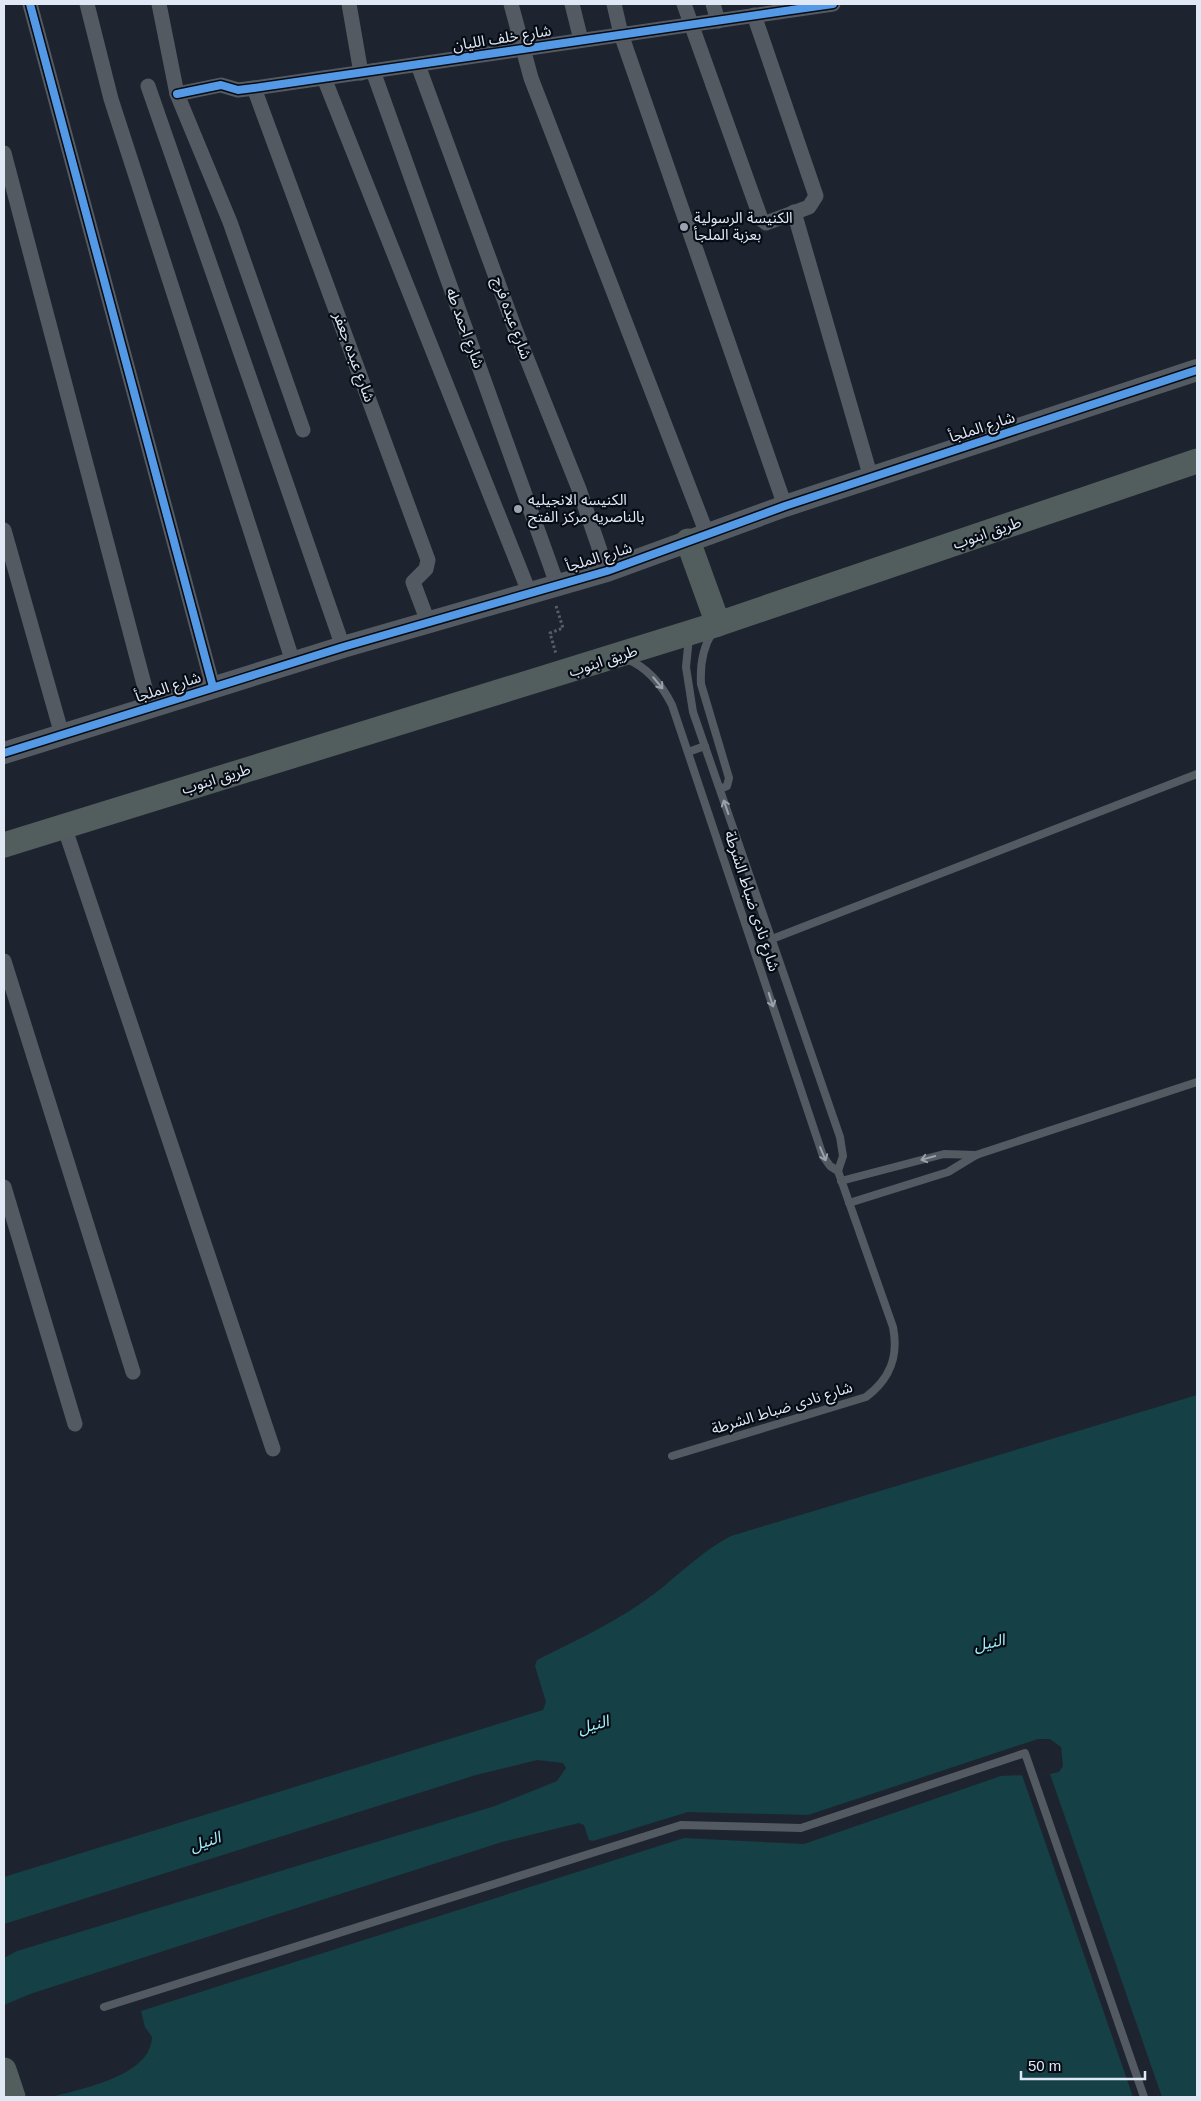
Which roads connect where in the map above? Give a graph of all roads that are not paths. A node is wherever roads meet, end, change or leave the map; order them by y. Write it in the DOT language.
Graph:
graph roads {
  1 [pos="30,4"];
  2 [pos="87,4"];
  3 [pos="159,4"];
  4 [pos="349,4"];
  5 [pos="511,4"];
  6 [pos="572,4"];
  7 [pos="614,4"];
  8 [pos="684,4"];
  9 [pos="713,4"];
  10 [pos="826,4"];
  11 [pos="762,11"];
  12 [pos="718,20"];
  13 [pos="690,24"];
  14 [pos="621,34"];
  15 [pos="581,40"];
  16 [pos="522,48"];
  17 [pos="418,65"];
  18 [pos="367,72"];
  19 [pos="324,78"];
  20 [pos="148,86"];
  21 [pos="254,88"];
  22 [pos="177,94"];
  23 [pos="4,154"];
  24 [pos="794,212"];
  25 [pos="1197,370"];
  26 [pos="303,430"];
  27 [pos="1197,461"];
  28 [pos="872,478"];
  29 [pos="785,506"];
  30 [pos="4,530"];
  31 [pos="696,543"];
  32 [pos="607,571"];
  33 [pos="529,592"];
  34 [pos="555,592"];
  35 [pos="428,622"];
  36 [pos="718,624"];
  37 [pos="689,633"];
  38 [pos="344,647"];
  39 [pos="618,656"];
  40 [pos="293,662"];
  41 [pos="213,687"];
  42 [pos="150,707"];
  43 [pos="62,735"];
  44 [pos="705,746"];
  45 [pos="688,752"];
  46 [pos="4,753"];
  47 [pos="1197,774"];
  48 [pos="720,789"];
  49 [pos="64,826"];
  50 [pos="4,845"];
  51 [pos="772,939"];
  52 [pos="4,961"];
  53 [pos="1197,1082"];
  54 [pos="976,1155"];
  55 [pos="838,1171"];
  56 [pos="841,1181"];
  57 [pos="4,1187"];
  58 [pos="849,1203"];
  59 [pos="133,1372"];
  60 [pos="75,1424"];
  61 [pos="273,1450"];
  62 [pos="672,1456"];
  63 [pos="104,2008"];
  64 [pos="4,2070"];
  65 [pos="13,2097"];
  66 [pos="1144,2097"];
  1 -- 41 [label="street"];
  2 -- 40 [label="street"];
  3 -- 22 [label="street"];
  4 -- 18 [label="street, شارع احمد طه"];
  5 -- 16 [label="street"];
  6 -- 15 [label="street"];
  7 -- 14 [label="street"];
  8 -- 13 [label="street"];
  9 -- 12 [label="street"];
  10 -- 11 [label="street, شارع خلف الليان"];
  11 -- 12 [label="street, شارع خلف الليان"];
  11 -- 24 [label="street"];
  12 -- 13 [label="street, شارع خلف الليان"];
  13 -- 14 [label="street, شارع خلف الليان"];
  13 -- 24 [label="street"];
  14 -- 15 [label="street, شارع خلف الليان"];
  14 -- 29 [label="street"];
  15 -- 16 [label="street, شارع خلف الليان"];
  16 -- 17 [label="street, شارع خلف الليان"];
  16 -- 31 [label="street"];
  17 -- 18 [label="street, شارع خلف الليان"];
  17 -- 32 [label="street, شارع عبده فرج"];
  18 -- 19 [label="street, شارع خلف الليان"];
  18 -- 34 [label="street, شارع احمد طه"];
  19 -- 21 [label="street, شارع خلف الليان"];
  19 -- 33 [label="street"];
  20 -- 38 [label="street"];
  21 -- 22 [label="street, شارع خلف الليان"];
  21 -- 35 [label="street, شارع عبده جعفر"];
  22 -- 26 [label="street"];
  23 -- 42 [label="street"];
  24 -- 28 [label="street"];
  25 -- 28 [label="street, شارع الملجأ"];
  27 -- 36 [label="main road, طريق ابنوب"];
  28 -- 29 [label="street, شارع الملجأ"];
  29 -- 31 [label="street, شارع الملجأ"];
  30 -- 43 [label="street"];
  31 -- 32 [label="street, شارع الملجأ"];
  31 -- 36 [label="main road"];
  32 -- 34 [label="street, شارع الملجأ"];
  33 -- 34 [label="street, شارع الملجأ"];
  33 -- 35 [label="street, شارع الملجأ"];
  35 -- 38 [label="street, شارع الملجأ"];
  36 -- 37 [label="main road, طريق ابنوب"];
  36 -- 48 [label="lane"];
  37 -- 39 [label="main road, طريق ابنوب"];
  37 -- 44 [label="lane, شارع نادى ضباط الشرطة"];
  38 -- 40 [label="street, شارع الملجأ"];
  39 -- 45 [label="lane, شارع نادى ضباط الشرطة, one-way"];
  39 -- 49 [label="main road, طريق ابنوب"];
  40 -- 41 [label="street, شارع الملجأ"];
  41 -- 42 [label="street, شارع الملجأ"];
  42 -- 43 [label="street, شارع الملجأ"];
  43 -- 46 [label="street, شارع الملجأ"];
  44 -- 45 [label="lane"];
  44 -- 48 [label="lane, شارع نادى ضباط الشرطة"];
  45 -- 55 [label="lane, شارع نادى ضباط الشرطة, one-way"];
  47 -- 51 [label="lane"];
  51 -- 48 [label="lane, شارع نادى ضباط الشرطة, one-way"];
  49 -- 50 [label="main road, طريق ابنوب"];
  49 -- 61 [label="street"];
  51 -- 55 [label="lane, شارع نادى ضباط الشرطة"];
  52 -- 59 [label="street"];
  53 -- 54 [label="lane"];
  54 -- 56 [label="lane, one-way"];
  54 -- 58 [label="lane"];
  55 -- 56 [label="lane, شارع نادى ضباط الشرطة"];
  56 -- 58 [label="lane, شارع نادى ضباط الشرطة"];
  57 -- 60 [label="street"];
  58 -- 62 [label="lane, شارع نادى ضباط الشرطة"];
  63 -- 66 [label="lane"];
  64 -- 65 [label="main road"];
}
